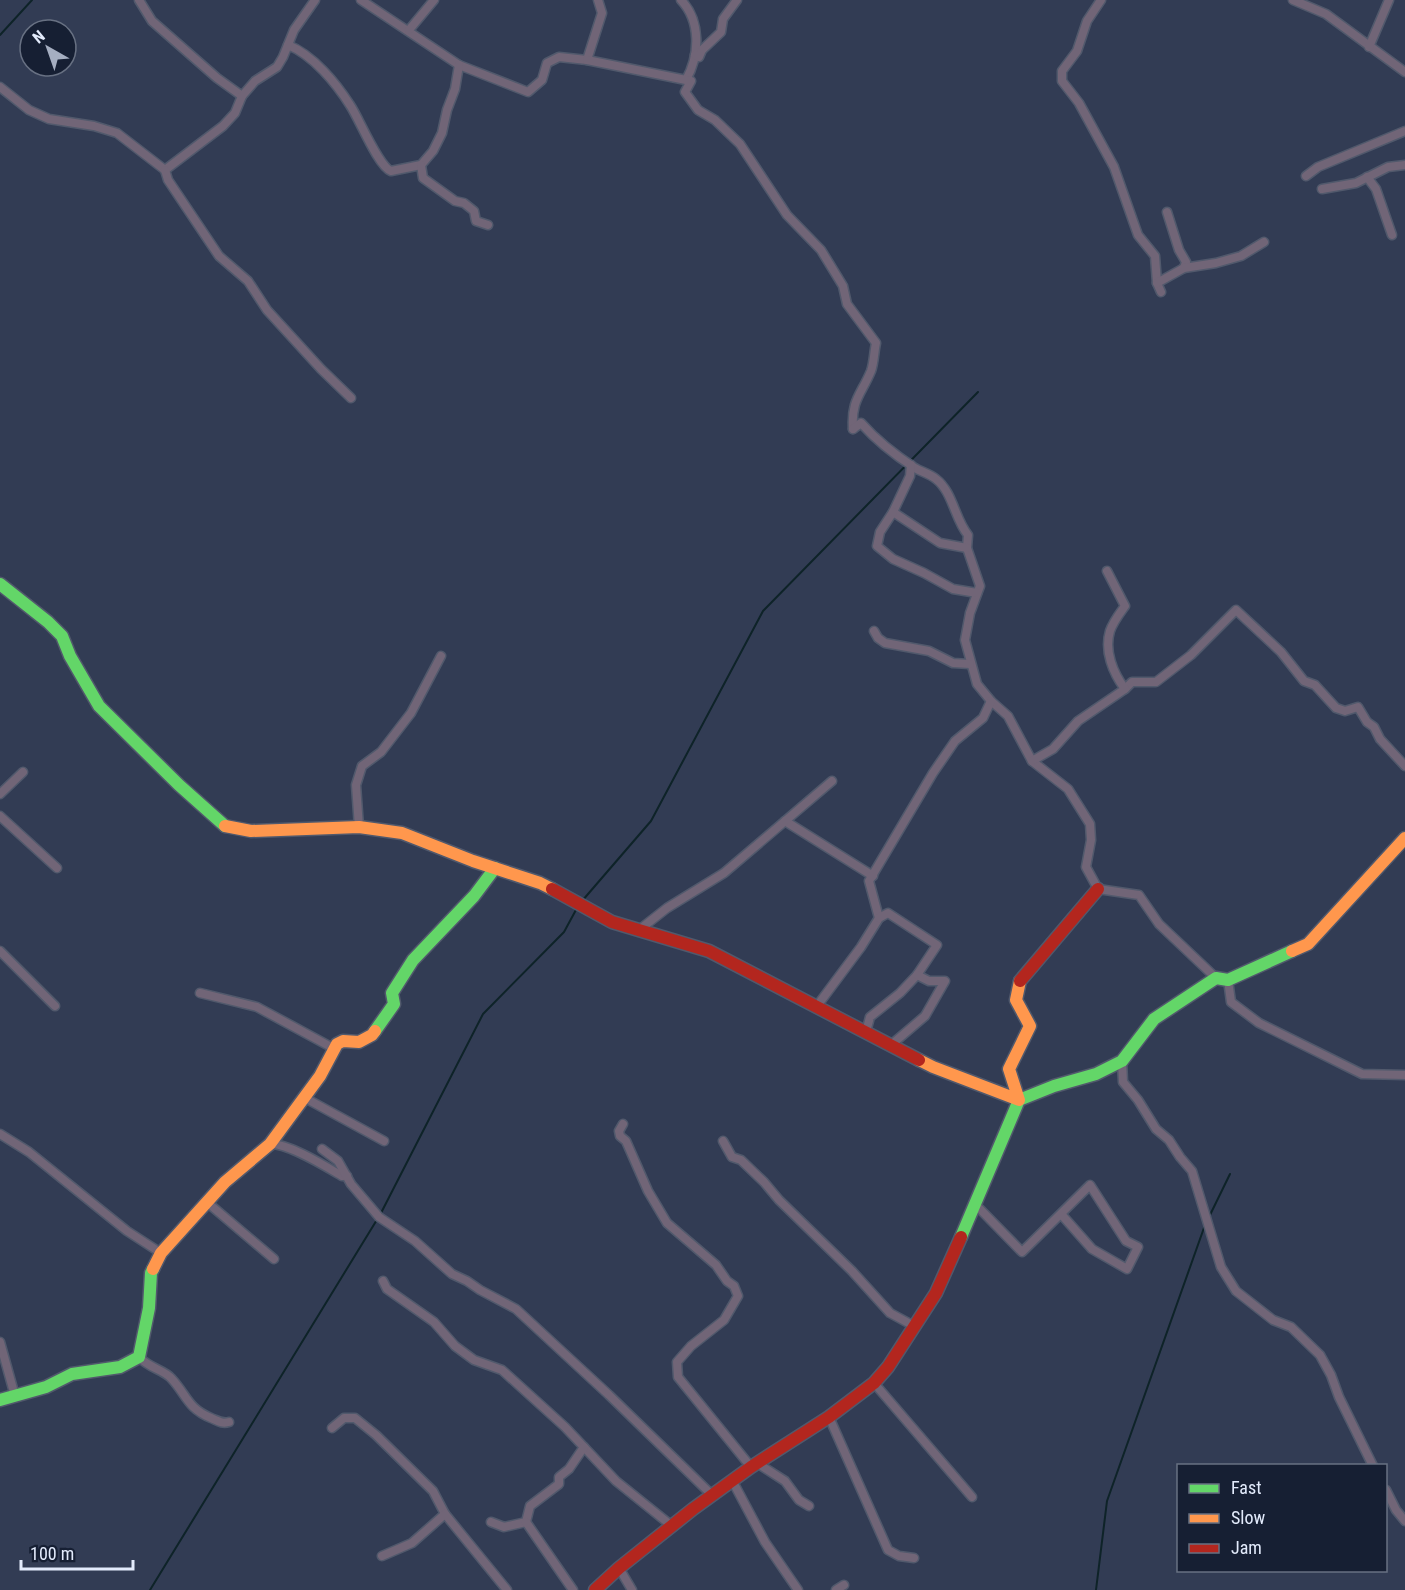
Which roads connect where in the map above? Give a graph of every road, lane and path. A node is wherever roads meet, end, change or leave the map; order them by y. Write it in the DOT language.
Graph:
graph roads {
  1 [pos="139,0"];
  2 [pos="315,0"];
  3 [pos="361,0"];
  4 [pos="434,0"];
  5 [pos="598,0"];
  6 [pos="681,0"];
  7 [pos="737,0"];
  8 [pos="1101,0"];
  9 [pos="1293,0"];
  10 [pos="1389,0"];
  11 [pos="409,30"];
  12 [pos="288,45"];
  13 [pos="1369,46"];
  14 [pos="695,56"];
  15 [pos="587,60"];
  16 [pos="459,65"];
  17 [pos="1405,72"];
  18 [pos="686,80"];
  19 [pos="0,87"];
  20 [pos="242,96"];
  21 [pos="1405,131"];
  22 [pos="420,165"];
  23 [pos="1405,165"];
  24 [pos="165,170"];
  25 [pos="1306,176"];
  26 [pos="1367,177"];
  27 [pos="1322,189"];
  28 [pos="1167,212"];
  29 [pos="488,225"];
  30 [pos="1392,235"];
  31 [pos="1264,242"];
  32 [pos="1184,268"];
  33 [pos="351,398"];
  34 [pos="912,465"];
  35 [pos="894,512"];
  36 [pos="967,548"];
  37 [pos="1107,571"];
  38 [pos="0,584"];
  39 [pos="977,593"];
  40 [pos="874,631"];
  41 [pos="441,656"];
  42 [pos="970,664"];
  43 [pos="1125,689"];
  44 [pos="991,701"];
  45 [pos="1032,761"];
  46 [pos="1405,766"];
  47 [pos="23,772"];
  48 [pos="832,780"];
  49 [pos="0,794"];
  50 [pos="0,816"];
  51 [pos="785,821"];
  52 [pos="359,827"];
  53 [pos="1405,838"];
  54 [pos="57,868"];
  55 [pos="495,868"];
  56 [pos="873,876"];
  57 [pos="1098,889"];
  58 [pos="879,918"];
  59 [pos="639,930"];
  60 [pos="0,951"];
  61 [pos="917,975"];
  62 [pos="1222,979"];
  63 [pos="200,993"];
  64 [pos="55,1006"];
  65 [pos="817,1006"];
  66 [pos="866,1032"];
  67 [pos="891,1045"];
  68 [pos="333,1048"];
  69 [pos="1122,1061"];
  70 [pos="1405,1075"];
  71 [pos="305,1098"];
  72 [pos="1019,1100"];
  73 [pos="623,1124"];
  74 [pos="0,1134"];
  75 [pos="384,1141"];
  76 [pos="723,1141"];
  77 [pos="270,1144"];
  78 [pos="322,1149"];
  79 [pos="346,1176"];
  80 [pos="208,1203"];
  81 [pos="976,1205"];
  82 [pos="1060,1214"];
  83 [pos="161,1253"];
  84 [pos="274,1258"];
  85 [pos="383,1281"];
  86 [pos="914,1326"];
  87 [pos="0,1342"];
  88 [pos="139,1357"];
  89 [pos="874,1383"];
  90 [pos="15,1396"];
  91 [pos="0,1400"];
  92 [pos="829,1417"];
  93 [pos="229,1422"];
  94 [pos="332,1428"];
  95 [pos="584,1447"];
  96 [pos="1372,1464"];
  97 [pos="754,1465"];
  98 [pos="733,1482"];
  99 [pos="1387,1492"];
  100 [pos="713,1496"];
  101 [pos="972,1497"];
  102 [pos="808,1506"];
  103 [pos="445,1514"];
  104 [pos="1405,1521"];
  105 [pos="491,1522"];
  106 [pos="525,1522"];
  107 [pos="672,1526"];
  108 [pos="382,1556"];
  109 [pos="914,1558"];
  110 [pos="619,1568"];
  111 [pos="507,1590"];
  112 [pos="573,1590"];
  113 [pos="595,1590"];
  114 [pos="632,1590"];
  115 [pos="798,1590"];
  1 -- 20 [label="street"];
  2 -- 12 [label="street"];
  3 -- 11 [label="street"];
  4 -- 11 [label="street"];
  5 -- 15 [label="street"];
  6 -- 14 [label="street"];
  7 -- 14 [label="street"];
  8 -- 32 [label="street"];
  9 -- 13 [label="street"];
  10 -- 13 [label="street"];
  11 -- 16 [label="street"];
  12 -- 20 [label="street"];
  12 -- 22 [label="street"];
  13 -- 17 [label="street"];
  14 -- 18 [label="street"];
  15 -- 16 [label="street"];
  15 -- 18 [label="street"];
  16 -- 22 [label="street"];
  18 -- 34 [label="street"];
  19 -- 24 [label="street"];
  20 -- 24 [label="street"];
  21 -- 25 [label="street"];
  22 -- 29 [label="street"];
  23 -- 26 [label="street"];
  24 -- 33 [label="street"];
  26 -- 27 [label="street"];
  26 -- 30 [label="street"];
  28 -- 32 [label="street"];
  31 -- 32 [label="street"];
  34 -- 35 [label="street"];
  34 -- 36 [label="street"];
  35 -- 36 [label="street"];
  35 -- 39 [label="street"];
  36 -- 39 [label="street"];
  37 -- 43 [label="street"];
  38 -- 52 [label="street"];
  39 -- 42 [label="street"];
  40 -- 42 [label="street"];
  41 -- 52 [label="street"];
  42 -- 44 [label="street"];
  43 -- 45 [label="street"];
  43 -- 46 [label="street"];
  44 -- 45 [label="street"];
  44 -- 56 [label="street"];
  45 -- 57 [label="street"];
  47 -- 49 [label="street"];
  48 -- 51 [label="street"];
  50 -- 54 [label="street"];
  51 -- 56 [label="street"];
  51 -- 59 [label="street"];
  52 -- 55 [label="street"];
  53 -- 62 [label="street"];
  55 -- 59 [label="street"];
  55 -- 68 [label="street"];
  56 -- 58 [label="street"];
  57 -- 62 [label="street"];
  57 -- 72 [label="street"];
  58 -- 61 [label="street"];
  58 -- 65 [label="street"];
  59 -- 65 [label="street"];
  60 -- 64 [label="street"];
  61 -- 66 [label="street"];
  61 -- 67 [label="street"];
  62 -- 69 [label="street"];
  62 -- 70 [label="street"];
  63 -- 68 [label="street"];
  65 -- 66 [label="street"];
  66 -- 67 [label="street"];
  67 -- 72 [label="street"];
  68 -- 71 [label="street"];
  69 -- 72 [label="street"];
  69 -- 96 [label="street"];
  71 -- 75 [label="street"];
  71 -- 77 [label="street"];
  72 -- 81 [label="street"];
  73 -- 97 [label="street"];
  74 -- 83 [label="street"];
  76 -- 86 [label="street"];
  77 -- 79 [label="street"];
  77 -- 80 [label="street"];
  78 -- 79 [label="street"];
  79 -- 100 [label="street"];
  80 -- 83 [label="street"];
  80 -- 84 [label="street"];
  81 -- 82 [label="street"];
  81 -- 86 [label="street"];
  82 -- 82 [label="street"];
  83 -- 88 [label="street"];
  85 -- 95 [label="street"];
  86 -- 89 [label="street"];
  87 -- 90 [label="street"];
  88 -- 90 [label="street"];
  88 -- 93 [label="street"];
  89 -- 92 [label="street"];
  89 -- 101 [label="street"];
  90 -- 91 [label="street"];
  92 -- 97 [label="street"];
  92 -- 109 [label="street"];
  94 -- 103 [label="street"];
  95 -- 106 [label="street"];
  95 -- 107 [label="street"];
  97 -- 98 [label="street"];
  97 -- 102 [label="street"];
  98 -- 100 [label="street"];
  98 -- 115 [label="street"];
  99 -- 104 [label="street"];
  100 -- 107 [label="street"];
  103 -- 108 [label="street"];
  103 -- 111 [label="street"];
  105 -- 106 [label="street"];
  106 -- 112 [label="street"];
  107 -- 110 [label="street"];
  110 -- 113 [label="street"];
  110 -- 114 [label="street"];
}
